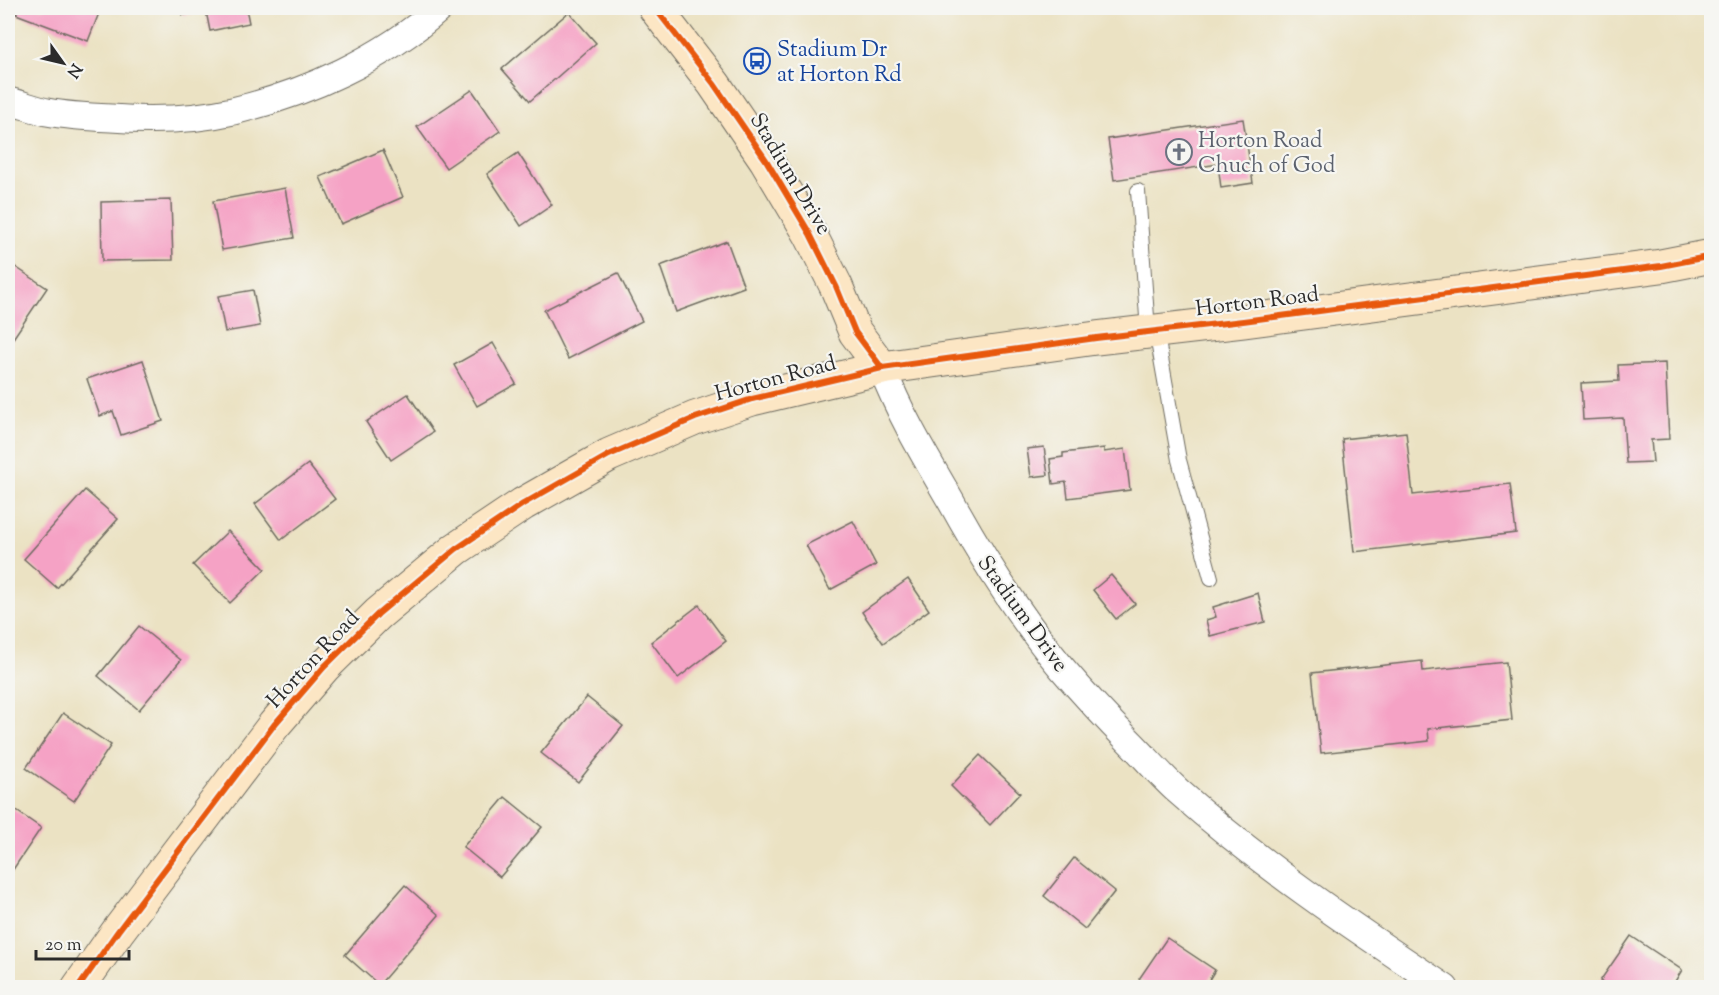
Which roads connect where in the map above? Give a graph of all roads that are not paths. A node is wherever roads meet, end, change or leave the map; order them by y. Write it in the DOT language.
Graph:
graph roads {
  1 [pos="440,8"];
  2 [pos="655,8"];
  3 [pos="8,101"];
  4 [pos="1138,191"];
  5 [pos="1712,256"];
  6 [pos="1152,331"];
  7 [pos="882,368"];
  8 [pos="1211,578"];
  9 [pos="78,987"];
  10 [pos="1445,987"];
  1 -- 3 [label="street"];
  2 -- 7 [label="street, Stadium Drive"];
  4 -- 6 [label="lane"];
  5 -- 6 [label="street, Horton Road"];
  6 -- 7 [label="street, Horton Road"];
  6 -- 8 [label="lane"];
  7 -- 9 [label="street, Horton Road"];
  7 -- 10 [label="street, Stadium Drive"];
}
